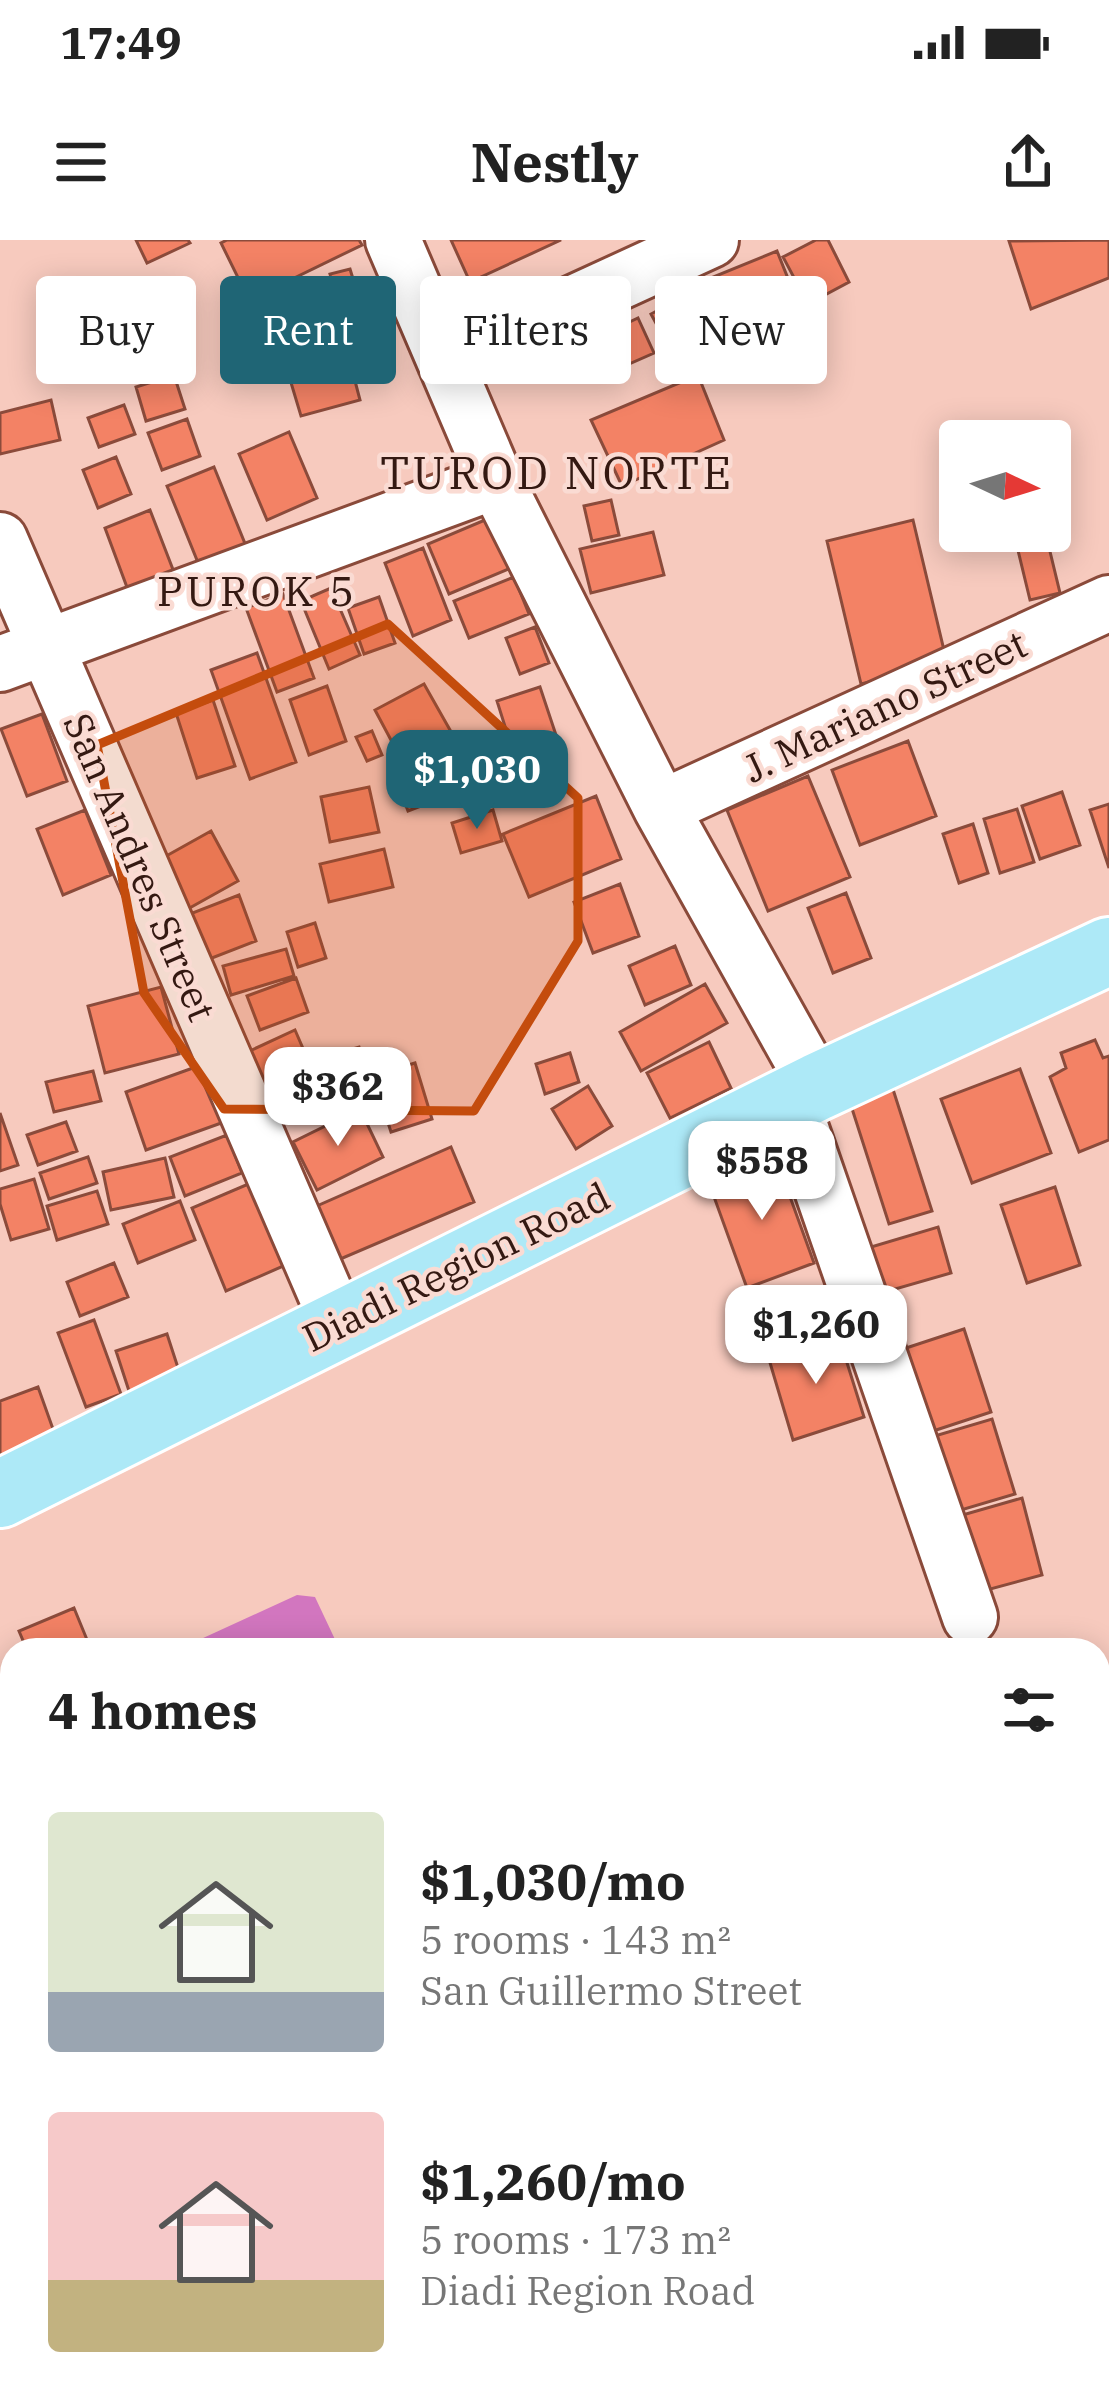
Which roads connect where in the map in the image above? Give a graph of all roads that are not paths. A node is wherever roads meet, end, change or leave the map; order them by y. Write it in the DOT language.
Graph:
graph roads {
  1 [pos="393,240"];
  2 [pos="711,240"];
  3 [pos="631,277"];
  4 [pos="420,303"];
  5 [pos="454,384"];
  6 [pos="496,481"];
  7 [pos="0,540"];
  8 [pos="1109,603"];
  9 [pos="22,656"];
  10 [pos="661,808"];
  11 [pos="1109,951"];
  12 [pos="804,1093"];
  13 [pos="339,1325"];
  14 [pos="0,1494"];
  15 [pos="970,1617"];
  1 -- 4 [label="street"];
  2 -- 3 [label="street"];
  5 -- 6 [label="street"];
  6 -- 9 [label="street"];
  6 -- 10 [label="street"];
  7 -- 9 [label="street, San Andres Street"];
  8 -- 10 [label="street, J. Mariano Street"];
  9 -- 13 [label="street, San Andres Street"];
  10 -- 12 [label="street"];
  11 -- 12 [label="main road, Diadi Region Road"];
  12 -- 13 [label="main road, Diadi Region Road"];
  12 -- 15 [label="street"];
  13 -- 14 [label="main road, Diadi Region Road"];
}
